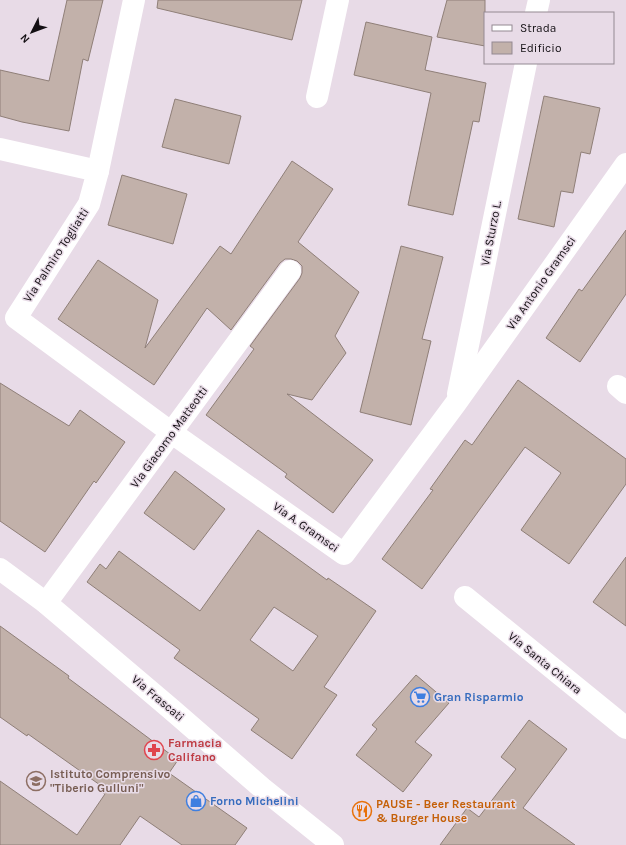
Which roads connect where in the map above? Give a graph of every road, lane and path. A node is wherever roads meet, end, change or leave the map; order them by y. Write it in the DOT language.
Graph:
graph roads {
  1 [pos="134,0"];
  2 [pos="338,0"];
  3 [pos="539,0"];
  4 [pos="536,12"];
  5 [pos="526,64"];
  6 [pos="317,97"];
  7 [pos="0,149"];
  8 [pos="626,164"];
  9 [pos="98,170"];
  10 [pos="290,270"];
  11 [pos="456,403"];
  12 [pos="172,433"];
  13 [pos="0,569"];
  14 [pos="464,597"];
  15 [pos="46,603"];
  16 [pos="626,728"];
  17 [pos="333,845"];
  1 -- 9 [label="street, Via Palmiro Togliatti"];
  2 -- 6 [label="street"];
  3 -- 4 [label="street"];
  5 -- 11 [label="street, Via Sturzo L."];
  7 -- 9 [label="street"];
  8 -- 11 [label="street, Via Antonio Gramsci"];
  9 -- 12 [label="street, Via Palmiro Togliatti"];
  10 -- 12 [label="street, Via Giacomo Matteotti"];
  11 -- 12 [label="street, Via A. Gramsci"];
  12 -- 15 [label="street, Via Giacomo Matteotti"];
  13 -- 15 [label="street, Via Frascati"];
  14 -- 16 [label="street, Via Santa Chiara"];
  15 -- 17 [label="street, Via Frascati"];
}
